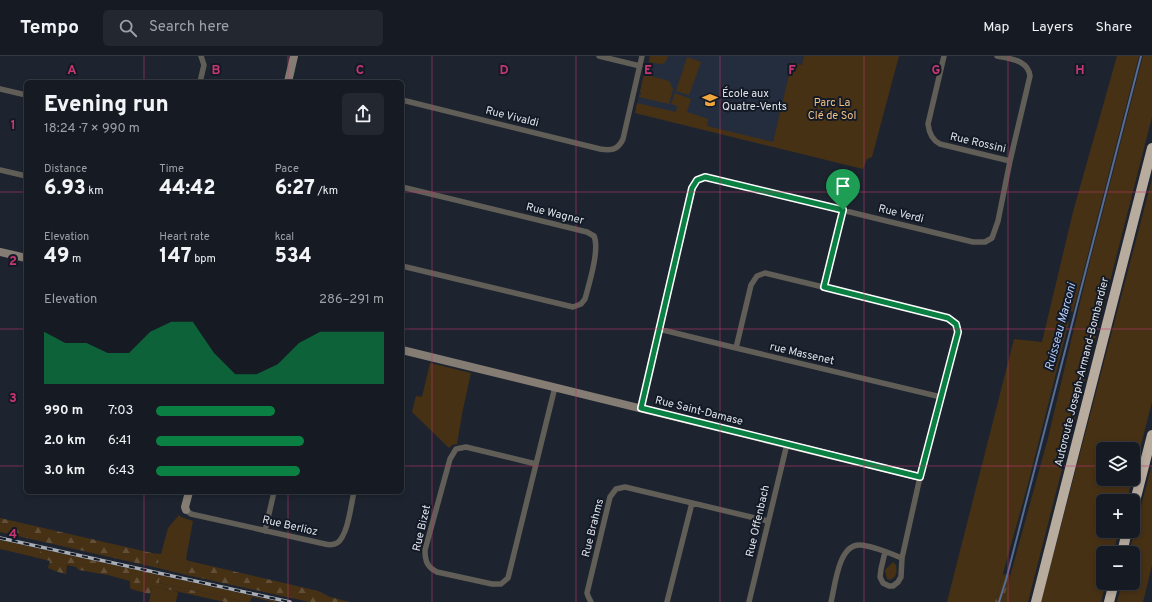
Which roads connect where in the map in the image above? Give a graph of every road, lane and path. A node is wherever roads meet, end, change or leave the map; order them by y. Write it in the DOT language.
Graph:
graph roads {
  1 [pos="294,56"];
  2 [pos="599,56"];
  3 [pos="642,56"];
  4 [pos="944,56"];
  5 [pos="997,56"];
  6 [pos="202,57"];
  7 [pos="640,66"];
  8 [pos="200,80"];
  9 [pos="288,80"];
  10 [pos="0,89"];
  11 [pos="24,95"];
  12 [pos="404,100"];
  13 [pos="1152,148"];
  14 [pos="1010,161"];
  15 [pos="0,170"];
  16 [pos="24,176"];
  17 [pos="404,187"];
  18 [pos="843,210"];
  19 [pos="0,252"];
  20 [pos="24,258"];
  21 [pos="404,266"];
  22 [pos="824,287"];
  23 [pos="659,328"];
  24 [pos="736,348"];
  25 [pos="404,350"];
  26 [pos="555,387"];
  27 [pos="941,397"];
  28 [pos="641,408"];
  29 [pos="1152,435"];
  30 [pos="787,444"];
  31 [pos="536,464"];
  32 [pos="920,477"];
  33 [pos="188,494"];
  34 [pos="274,494"];
  35 [pos="354,494"];
  36 [pos="1137,494"];
  37 [pos="692,503"];
  38 [pos="186,510"];
  39 [pos="768,522"];
  40 [pos="265,531"];
  41 [pos="885,552"];
  42 [pos="902,558"];
  43 [pos="1112,590"];
  44 [pos="591,602"];
  45 [pos="667,602"];
  46 [pos="749,602"];
  47 [pos="831,602"];
  48 [pos="1036,602"];
  49 [pos="1109,602"];
  1 -- 9 [label="street"];
  2 -- 7 [label="street"];
  3 -- 7 [label="street"];
  4 -- 14 [label="street, Rue Rossini"];
  5 -- 14 [label="street, Rue Verdi"];
  6 -- 8 [label="street"];
  7 -- 12 [label="street, Rue Vivaldi"];
  10 -- 11 [label="street"];
  13 -- 48 [label="highway, Autoroute Joseph-Armand-Bombardier"];
  14 -- 18 [label="street, Rue Verdi"];
  15 -- 16 [label="street"];
  17 -- 21 [label="street, Rue Wagner"];
  18 -- 22 [label="street"];
  18 -- 23 [label="street, Rue Verdi"];
  19 -- 20 [label="street"];
  22 -- 24 [label="street"];
  22 -- 27 [label="street"];
  23 -- 24 [label="street, rue Massenet"];
  23 -- 28 [label="street, Rue Verdi"];
  24 -- 27 [label="street, rue Massenet"];
  25 -- 26 [label="street, Rue Saint-Damase"];
  26 -- 28 [label="street, Rue Saint-Damase"];
  26 -- 31 [label="street, Rue Bizet"];
  27 -- 32 [label="street"];
  28 -- 30 [label="street, Rue Saint-Damase"];
  29 -- 36 [label="highway"];
  30 -- 32 [label="street, Rue Saint-Damase"];
  30 -- 39 [label="street, Rue Offenbach"];
  31 -- 31 [label="street, Rue Bizet"];
  32 -- 42 [label="street"];
  33 -- 38 [label="street"];
  34 -- 40 [label="street"];
  35 -- 40 [label="street, Rue Berlioz"];
  37 -- 39 [label="street, Rue Brahms"];
  37 -- 44 [label="street, Rue Brahms"];
  37 -- 45 [label="street"];
  38 -- 40 [label="street, Rue Berlioz"];
  39 -- 46 [label="street, Rue Offenbach"];
  41 -- 42 [label="street"];
  41 -- 42 [label="street"];
  41 -- 47 [label="street"];
  43 -- 49 [label="highway"];
}
